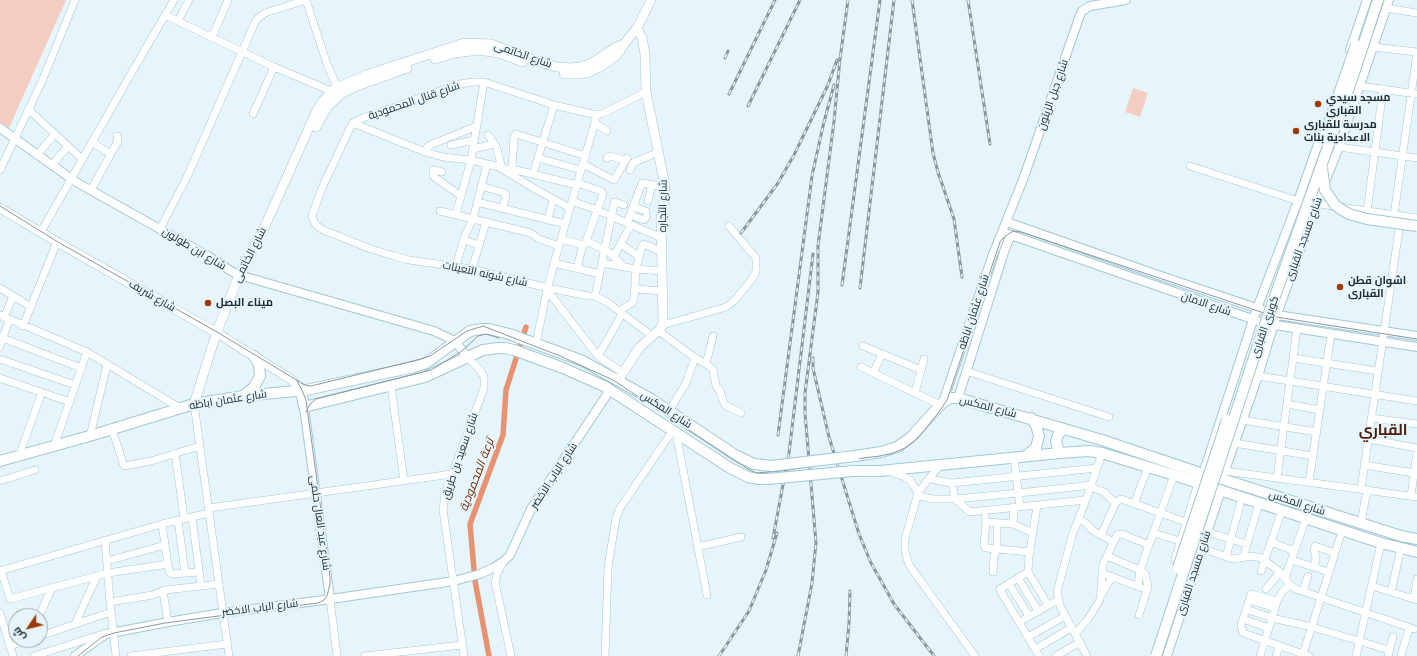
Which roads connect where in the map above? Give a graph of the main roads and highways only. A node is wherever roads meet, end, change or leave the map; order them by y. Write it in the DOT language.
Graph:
graph roads {
  1 [pos="651,0"];
  2 [pos="1372,0"];
  3 [pos="1378,0"];
  4 [pos="637,28"];
  5 [pos="624,44"];
  6 [pos="1322,165"];
  7 [pos="288,176"];
  8 [pos="0,208"];
  9 [pos="1417,226"];
  10 [pos="216,333"];
  11 [pos="455,341"];
  12 [pos="254,356"];
  13 [pos="621,377"];
  14 [pos="301,390"];
  15 [pos="243,396"];
  16 [pos="194,404"];
  17 [pos="304,407"];
  18 [pos="1031,418"];
  19 [pos="1063,429"];
  20 [pos="1060,453"];
  21 [pos="1026,456"];
  22 [pos="0,462"];
  23 [pos="1200,478"];
  24 [pos="1417,540"];
  25 [pos="1417,552"];
  26 [pos="1150,656"];
  27 [pos="1156,656"];
  1 -- 4 [label="main road"];
  2 -- 26 [label="main road, كوبرى القبارى, bridge"];
  3 -- 6 [label="main road, كوبرى القبارى, bridge"];
  4 -- 5 [label="main road"];
  4 -- 13 [label="main road, شارع التجاره"];
  5 -- 7 [label="main road, شارع الخاتمى"];
  5 -- 7 [label="main road, شارع الخاتمى"];
  6 -- 9 [label="main road, bridge"];
  6 -- 27 [label="main road, كوبرى القبارى, bridge"];
  7 -- 10 [label="main road, شارع الخاتمى"];
  8 -- 10 [label="main road, شارع شريف"];
  10 -- 12 [label="main road, شارع شريف"];
  10 -- 16 [label="main road, شارع الخاتمى"];
  11 -- 13 [label="main road, شارع المكس"];
  11 -- 14 [label="main road, شارع عثمان اباظه"];
  12 -- 14 [label="main road, شارع شريف"];
  12 -- 15 [label="main road"];
  13 -- 18 [label="main road, شارع المكس, bridge"];
  14 -- 15 [label="main road, شارع عثمان اباظه"];
  14 -- 17 [label="main road, شارع عبد العال حلمى"];
  15 -- 16 [label="main road, شارع عثمان اباظه"];
  16 -- 22 [label="main road, شارع عثمان اباظه"];
  17 -- 21 [label="main road, شارع المكس, bridge"];
  18 -- 19 [label="main road, شارع المكس"];
  18 -- 21 [label="main road"];
  19 -- 20 [label="main road"];
  19 -- 23 [label="main road, شارع المكس"];
  20 -- 21 [label="main road, شارع المكس"];
  20 -- 23 [label="main road, شارع المكس"];
  23 -- 24 [label="main road, شارع المكس"];
  23 -- 25 [label="main road, شارع المكس"];
}
